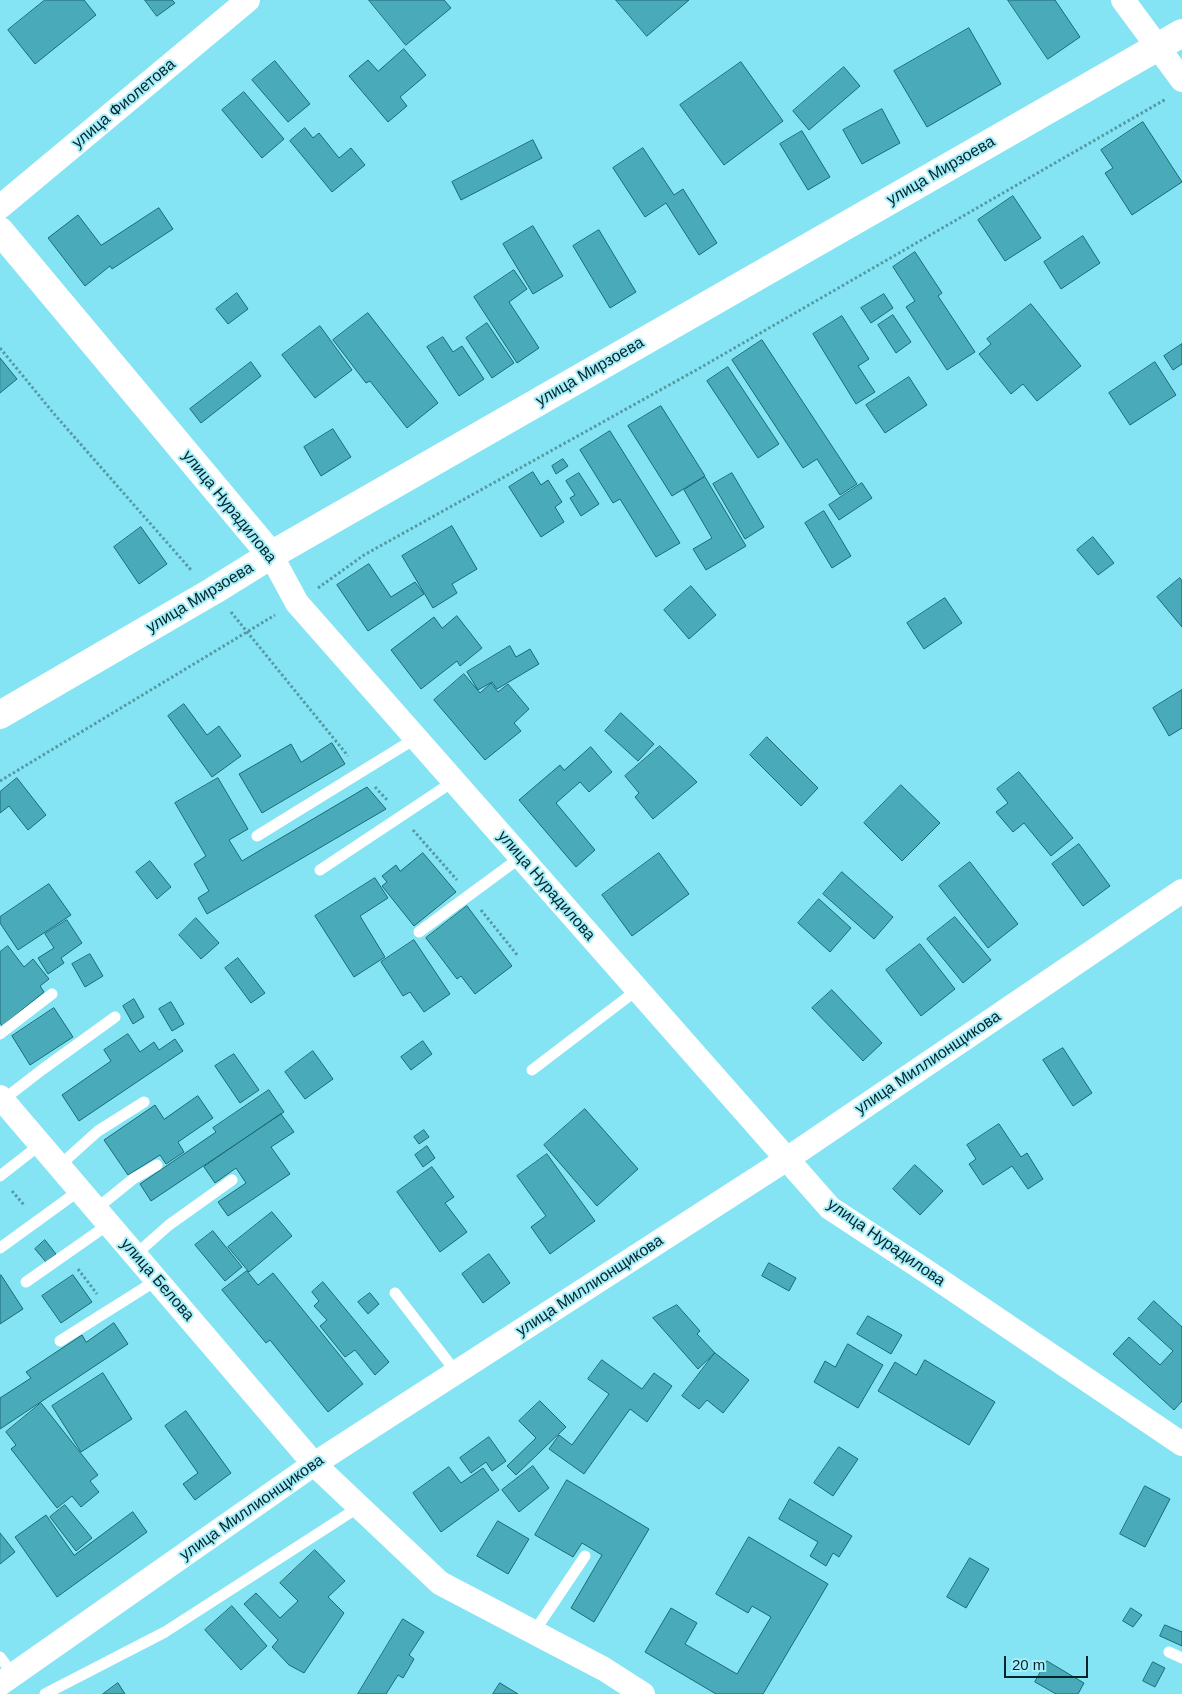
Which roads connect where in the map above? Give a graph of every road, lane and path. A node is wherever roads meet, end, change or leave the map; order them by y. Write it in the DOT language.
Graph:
graph roads {
  1 [pos="248,0"];
  2 [pos="1123,0"];
  3 [pos="1182,33"];
  4 [pos="1158,46"];
  5 [pos="1178,88"];
  6 [pos="0,207"];
  7 [pos="0,231"];
  8 [pos="0,348"];
  9 [pos="271,555"];
  10 [pos="213,591"];
  11 [pos="297,603"];
  12 [pos="248,631"];
  13 [pos="0,715"];
  14 [pos="416,738"];
  15 [pos="361,772"];
  16 [pos="454,781"];
  17 [pos="0,782"];
  18 [pos="401,816"];
  19 [pos="257,836"];
  20 [pos="521,857"];
  21 [pos="320,870"];
  22 [pos="1182,891"];
  23 [pos="469,894"];
  24 [pos="419,932"];
  25 [pos="518,956"];
  26 [pos="638,990"];
  27 [pos="52,994"];
  28 [pos="116,1017"];
  29 [pos="0,1034"];
  30 [pos="532,1070"];
  31 [pos="2,1099"];
  32 [pos="144,1102"];
  33 [pos="41,1144"];
  34 [pos="787,1159"];
  35 [pos="157,1164"];
  36 [pos="59,1166"];
  37 [pos="0,1176"];
  38 [pos="232,1180"];
  39 [pos="80,1190"];
  40 [pos="102,1217"];
  41 [pos="0,1248"];
  42 [pos="136,1255"];
  43 [pos="157,1280"];
  44 [pos="26,1282"];
  45 [pos="394,1293"];
  46 [pos="60,1342"];
  47 [pos="456,1372"];
  48 [pos="1182,1444"];
  49 [pos="314,1464"];
  50 [pos="359,1507"];
  51 [pos="585,1556"];
  52 [pos="534,1632"];
  53 [pos="1169,1652"];
  54 [pos="1182,1658"];
  55 [pos="4,1672"];
  56 [pos="45,1694"];
  57 [pos="643,1694"];
  1 -- 6 [label="street, улица Фиолетова"];
  2 -- 4 [label="street"];
  3 -- 4 [label="street, улица Мирзоева"];
  4 -- 5 [label="street"];
  4 -- 9 [label="street, улица Мирзоева"];
  5 -- 11 [label="path"];
  7 -- 9 [label="street, улица Нурадилова"];
  8 -- 10 [label="path"];
  9 -- 10 [label="street, улица Мирзоева"];
  9 -- 11 [label="street, улица Нурадилова"];
  10 -- 12 [label="path"];
  10 -- 13 [label="street, улица Мирзоева"];
  11 -- 12 [label="path"];
  11 -- 14 [label="street, улица Нурадилова"];
  12 -- 15 [label="path"];
  12 -- 17 [label="path"];
  14 -- 15 [label="lane"];
  14 -- 16 [label="street, улица Нурадилова"];
  15 -- 18 [label="path"];
  15 -- 19 [label="lane"];
  16 -- 18 [label="lane"];
  16 -- 20 [label="street, улица Нурадилова"];
  18 -- 21 [label="lane"];
  18 -- 23 [label="path"];
  20 -- 23 [label="lane"];
  20 -- 26 [label="street, улица Нурадилова"];
  22 -- 34 [label="street, улица Миллионщикова"];
  23 -- 24 [label="lane"];
  23 -- 25 [label="path"];
  26 -- 30 [label="lane"];
  26 -- 34 [label="street, улица Нурадилова"];
  27 -- 29 [label="lane"];
  28 -- 31 [label="lane"];
  31 -- 33 [label="street, улица Белова"];
  32 -- 36 [label="lane"];
  33 -- 36 [label="street, улица Белова"];
  33 -- 37 [label="lane"];
  34 -- 47 [label="street, улица Миллионщикова"];
  34 -- 48 [label="street, улица Нурадилова"];
  35 -- 40 [label="lane"];
  36 -- 39 [label="street, улица Белова"];
  38 -- 42 [label="lane"];
  39 -- 40 [label="street, улица Белова"];
  39 -- 41 [label="lane"];
  40 -- 42 [label="street, улица Белова"];
  40 -- 44 [label="lane"];
  42 -- 43 [label="street, улица Белова"];
  43 -- 46 [label="lane"];
  43 -- 49 [label="street, улица Белова"];
  45 -- 47 [label="lane"];
  47 -- 49 [label="street, улица Миллионщикова"];
  49 -- 50 [label="street, улица Белова"];
  49 -- 55 [label="street, улица Миллионщикова"];
  50 -- 52 [label="street, улица Белова"];
  50 -- 56 [label="lane"];
  51 -- 52 [label="lane"];
  52 -- 57 [label="street, улица Белова"];
  53 -- 54 [label="lane"];
}
